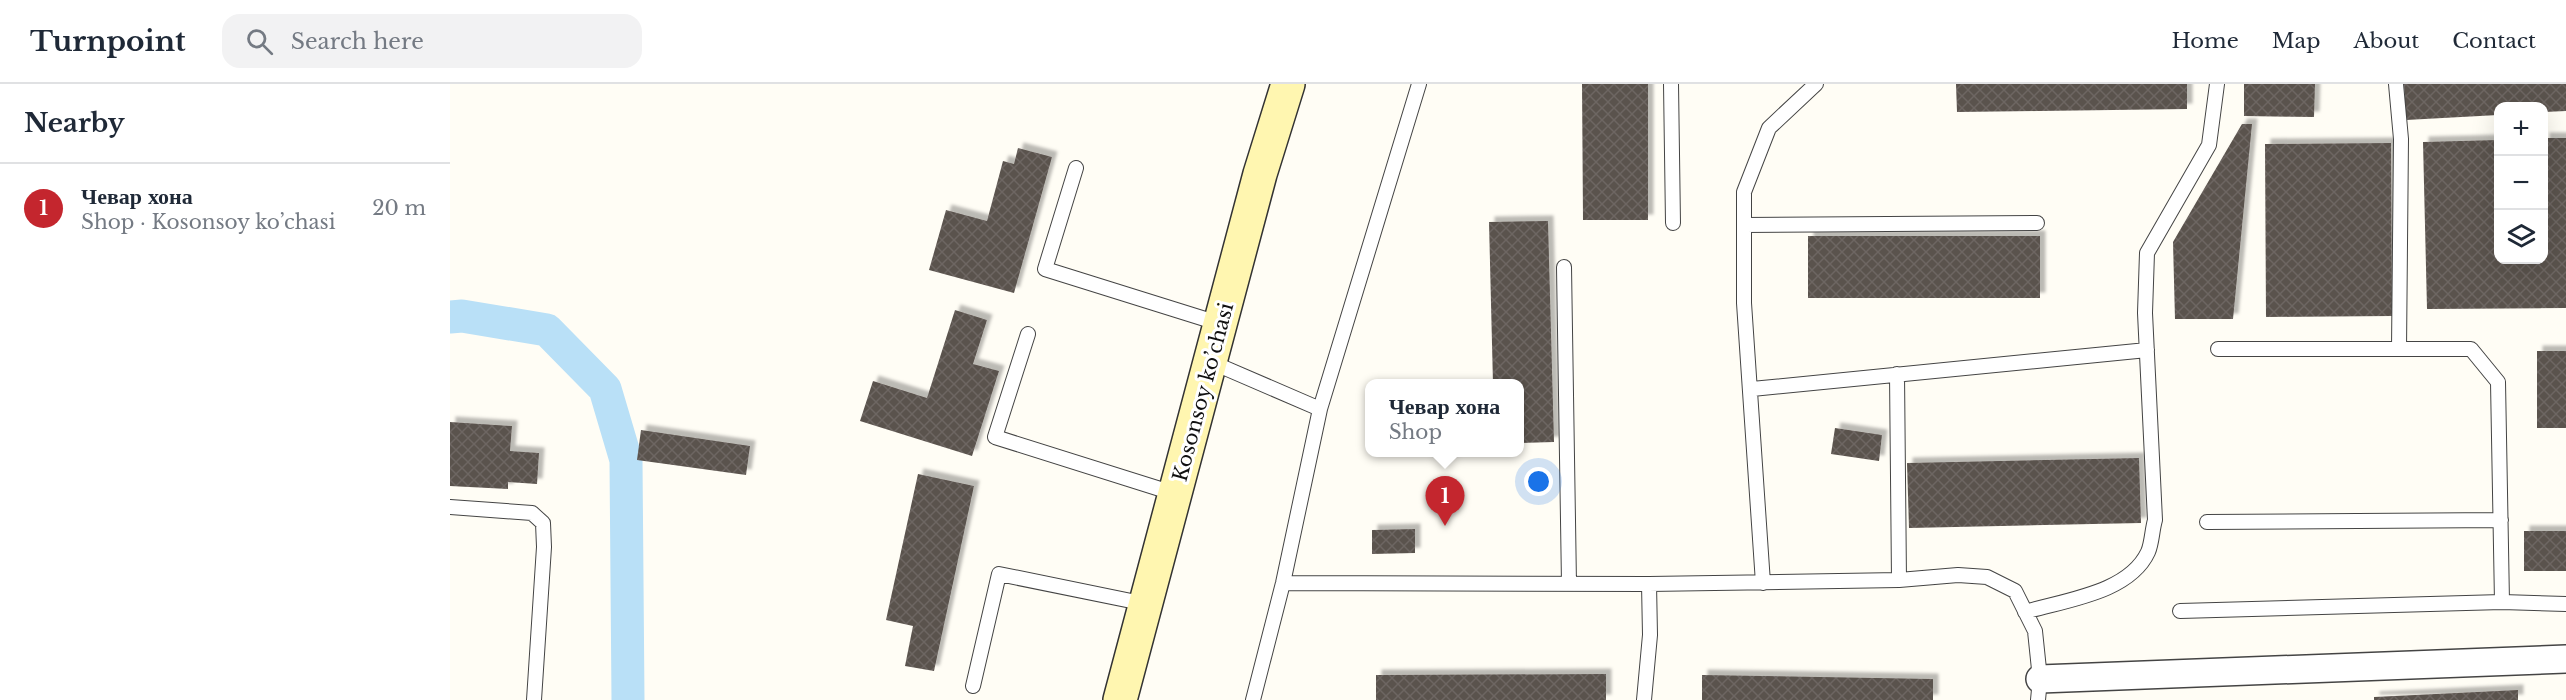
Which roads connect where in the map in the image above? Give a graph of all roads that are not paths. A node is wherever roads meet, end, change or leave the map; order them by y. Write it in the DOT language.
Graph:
graph roads {
  1 [pos="1288,84"];
  2 [pos="1419,84"];
  3 [pos="1671,84"];
  4 [pos="1816,84"];
  5 [pos="2217,84"];
  6 [pos="2396,84"];
  7 [pos="1076,168"];
  8 [pos="1672,223"];
  9 [pos="2037,223"];
  10 [pos="1744,225"];
  11 [pos="1564,267"];
  12 [pos="1221,324"];
  13 [pos="1028,334"];
  14 [pos="2218,348"];
  15 [pos="2400,348"];
  16 [pos="2147,350"];
  17 [pos="1211,362"];
  18 [pos="1897,374"];
  19 [pos="1752,389"];
  20 [pos="1320,409"];
  21 [pos="1176,494"];
  22 [pos="450,507"];
  23 [pos="2501,520"];
  24 [pos="2207,522"];
  25 [pos="1899,580"];
  26 [pos="1283,583"];
  27 [pos="1763,583"];
  28 [pos="1569,584"];
  29 [pos="1649,584"];
  30 [pos="2502,603"];
  31 [pos="1146,604"];
  32 [pos="2566,604"];
  33 [pos="2180,611"];
  34 [pos="2025,612"];
  35 [pos="2566,659"];
  36 [pos="973,686"];
  37 [pos="2039,690"];
  38 [pos="534,700"];
  39 [pos="1120,700"];
  40 [pos="1253,700"];
  41 [pos="1644,700"];
  1 -- 12 [label="main road, Kosonsoy ko’chasi"];
  2 -- 20 [label="lane"];
  3 -- 8 [label="lane"];
  4 -- 10 [label="lane"];
  5 -- 16 [label="lane"];
  6 -- 15 [label="lane"];
  7 -- 12 [label="lane"];
  9 -- 10 [label="lane"];
  10 -- 19 [label="lane"];
  11 -- 28 [label="lane"];
  12 -- 17 [label="main road, Kosonsoy ko’chasi"];
  13 -- 21 [label="lane"];
  14 -- 15 [label="lane"];
  15 -- 23 [label="lane"];
  16 -- 18 [label="lane"];
  16 -- 34 [label="lane"];
  17 -- 20 [label="lane"];
  17 -- 21 [label="main road, Kosonsoy ko’chasi"];
  18 -- 19 [label="lane"];
  18 -- 25 [label="lane"];
  19 -- 27 [label="lane"];
  20 -- 26 [label="lane"];
  21 -- 31 [label="main road, Kosonsoy ko’chasi"];
  22 -- 38 [label="lane"];
  23 -- 24 [label="lane"];
  23 -- 30 [label="lane"];
  25 -- 27 [label="lane"];
  25 -- 34 [label="lane"];
  26 -- 28 [label="lane"];
  26 -- 40 [label="lane"];
  27 -- 29 [label="lane"];
  28 -- 29 [label="lane"];
  29 -- 41 [label="lane"];
  30 -- 32 [label="lane"];
  30 -- 33 [label="lane"];
  31 -- 36 [label="lane"];
  31 -- 39 [label="main road, Kosonsoy ko’chasi"];
  34 -- 37 [label="lane"];
  35 -- 37 [label="street"];
}
